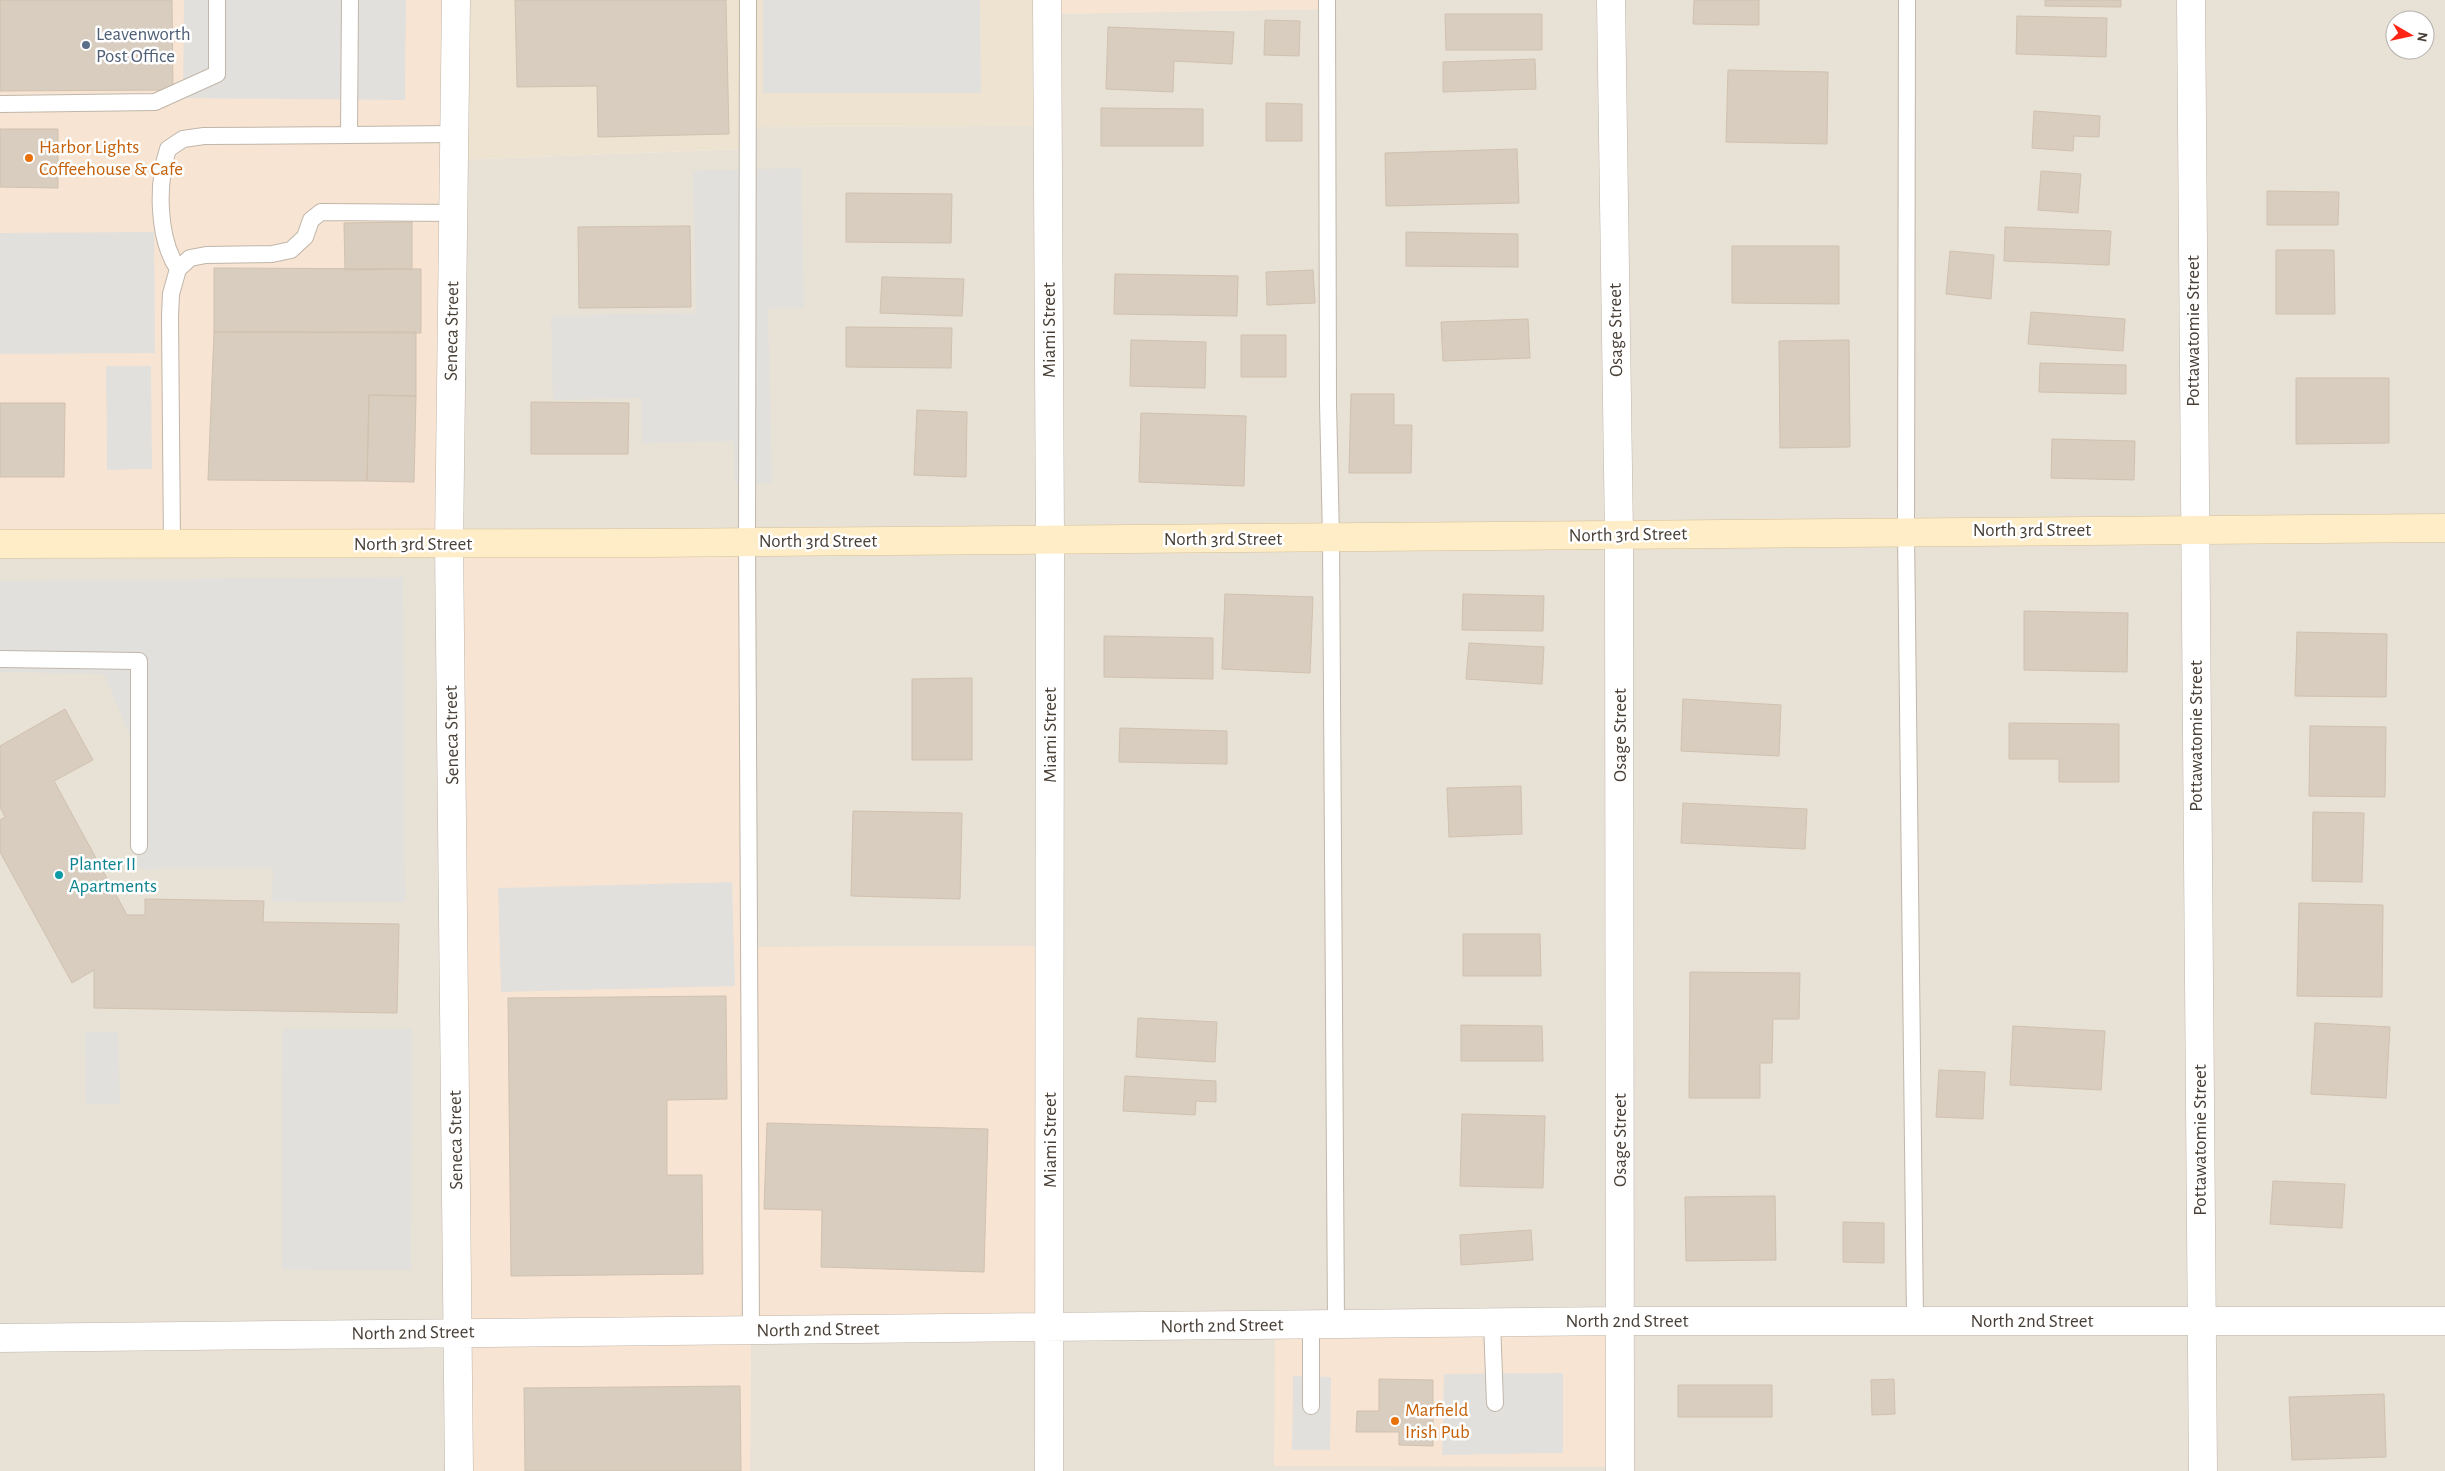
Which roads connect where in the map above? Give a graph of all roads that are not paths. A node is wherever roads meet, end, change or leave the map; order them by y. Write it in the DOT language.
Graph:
graph roads {
  1 [pos="217,0"];
  2 [pos="350,0"];
  3 [pos="456,0"];
  4 [pos="748,0"];
  5 [pos="1047,0"];
  6 [pos="1327,0"];
  7 [pos="1611,0"];
  8 [pos="1908,0"];
  9 [pos="2191,0"];
  10 [pos="0,104"];
  11 [pos="454,134"];
  12 [pos="349,135"];
  13 [pos="454,213"];
  14 [pos="178,269"];
  15 [pos="2445,528"];
  16 [pos="2194,529"];
  17 [pos="1906,531"];
  18 [pos="1620,536"];
  19 [pos="1331,538"];
  20 [pos="1050,540"];
  21 [pos="747,542"];
  22 [pos="0,544"];
  23 [pos="172,544"];
  24 [pos="449,544"];
  25 [pos="0,659"];
  26 [pos="139,846"];
  27 [pos="1620,1321"];
  28 [pos="1915,1321"];
  29 [pos="2445,1321"];
  30 [pos="1492,1322"];
  31 [pos="2201,1322"];
  32 [pos="1323,1324"];
  33 [pos="1050,1328"];
  34 [pos="751,1330"];
  35 [pos="458,1333"];
  36 [pos="0,1338"];
  37 [pos="1494,1403"];
  38 [pos="1311,1406"];
  39 [pos="459,1471"];
  40 [pos="1049,1471"];
  41 [pos="1620,1471"];
  42 [pos="2203,1471"];
  1 -- 10 [label="lane"];
  2 -- 12 [label="lane"];
  3 -- 11 [label="street, Seneca Street"];
  4 -- 21 [label="lane"];
  5 -- 20 [label="street, Miami Street"];
  6 -- 19 [label="lane"];
  7 -- 18 [label="street, Osage Street"];
  8 -- 17 [label="lane"];
  9 -- 16 [label="street, Pottawatomie Street"];
  11 -- 12 [label="lane"];
  11 -- 13 [label="street, Seneca Street"];
  12 -- 14 [label="lane"];
  13 -- 14 [label="lane"];
  13 -- 24 [label="street, Seneca Street"];
  14 -- 23 [label="lane"];
  15 -- 16 [label="street, North 3rd Street"];
  16 -- 17 [label="street, North 3rd Street"];
  16 -- 31 [label="street, Pottawatomie Street"];
  17 -- 18 [label="street, North 3rd Street"];
  17 -- 28 [label="lane"];
  18 -- 19 [label="street, North 3rd Street"];
  18 -- 27 [label="street, Osage Street"];
  19 -- 20 [label="street, North 3rd Street"];
  19 -- 32 [label="lane"];
  20 -- 21 [label="street, North 3rd Street"];
  20 -- 33 [label="street, Miami Street"];
  21 -- 24 [label="street, North 3rd Street"];
  21 -- 34 [label="lane"];
  22 -- 23 [label="street, North 3rd Street"];
  23 -- 24 [label="street, North 3rd Street"];
  24 -- 35 [label="street, Seneca Street"];
  25 -- 26 [label="lane"];
  27 -- 28 [label="street, North 2nd Street"];
  27 -- 30 [label="street, North 2nd Street"];
  27 -- 41 [label="street, Osage Street"];
  28 -- 31 [label="street, North 2nd Street"];
  29 -- 31 [label="street, North 2nd Street"];
  30 -- 32 [label="street, North 2nd Street"];
  30 -- 37 [label="lane"];
  31 -- 42 [label="street, Pottawatomie Street"];
  32 -- 33 [label="street, North 2nd Street"];
  32 -- 38 [label="lane"];
  33 -- 34 [label="street, North 2nd Street"];
  33 -- 40 [label="street, Miami Street"];
  34 -- 35 [label="street, North 2nd Street"];
  35 -- 36 [label="street, North 2nd Street"];
  35 -- 39 [label="street, Seneca Street"];
}
